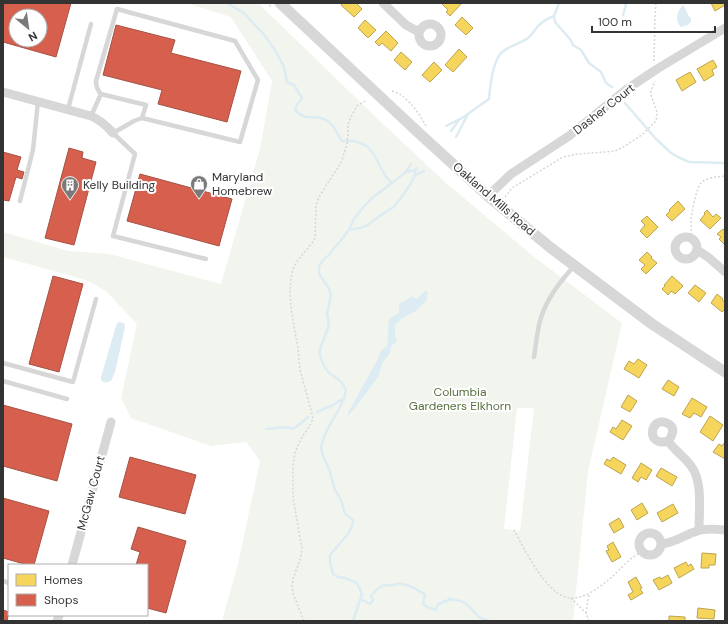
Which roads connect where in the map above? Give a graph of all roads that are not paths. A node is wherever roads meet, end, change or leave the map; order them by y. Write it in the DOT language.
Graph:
graph roads {
  1 [pos="383,3"];
  2 [pos="284,4"];
  3 [pos="91,24"];
  4 [pos="725,28"];
  5 [pos="420,32"];
  6 [pos="3,92"];
  7 [pos="101,94"];
  8 [pos="38,101"];
  9 [pos="68,109"];
  10 [pos="91,116"];
  11 [pos="142,118"];
  12 [pos="113,133"];
  13 [pos="488,196"];
  14 [pos="20,201"];
  15 [pos="697,250"];
  16 [pos="206,259"];
  17 [pos="574,266"];
  18 [pos="725,272"];
  19 [pos="96,299"];
  20 [pos="534,357"];
  21 [pos="3,363"];
  22 [pos="725,372"];
  23 [pos="3,381"];
  24 [pos="67,399"];
  25 [pos="111,422"];
  26 [pos="668,441"];
  27 [pos="699,530"];
  28 [pos="725,530"];
  29 [pos="662,544"];
  30 [pos="72,564"];
  1 -- 5 [label="street"];
  2 -- 13 [label="street, Oakland Mills Road"];
  3 -- 9 [label="lane"];
  4 -- 13 [label="street, Dasher Court"];
  6 -- 8 [label="street"];
  7 -- 10 [label="lane"];
  7 -- 11 [label="lane"];
  7 -- 11 [label="lane"];
  8 -- 9 [label="street"];
  8 -- 14 [label="lane"];
  9 -- 10 [label="street"];
  10 -- 12 [label="street"];
  11 -- 12 [label="lane"];
  12 -- 16 [label="lane"];
  13 -- 17 [label="street, Oakland Mills Road"];
  15 -- 15 [label="street"];
  15 -- 18 [label="street"];
  17 -- 20 [label="lane"];
  17 -- 22 [label="street, Oakland Mills Road"];
  19 -- 21 [label="lane"];
  23 -- 24 [label="lane"];
  25 -- 30 [label="street, McGaw Court"];
  26 -- 27 [label="street"];
  27 -- 28 [label="street"];
  27 -- 29 [label="street"];
  29 -- 29 [label="street"];
}
